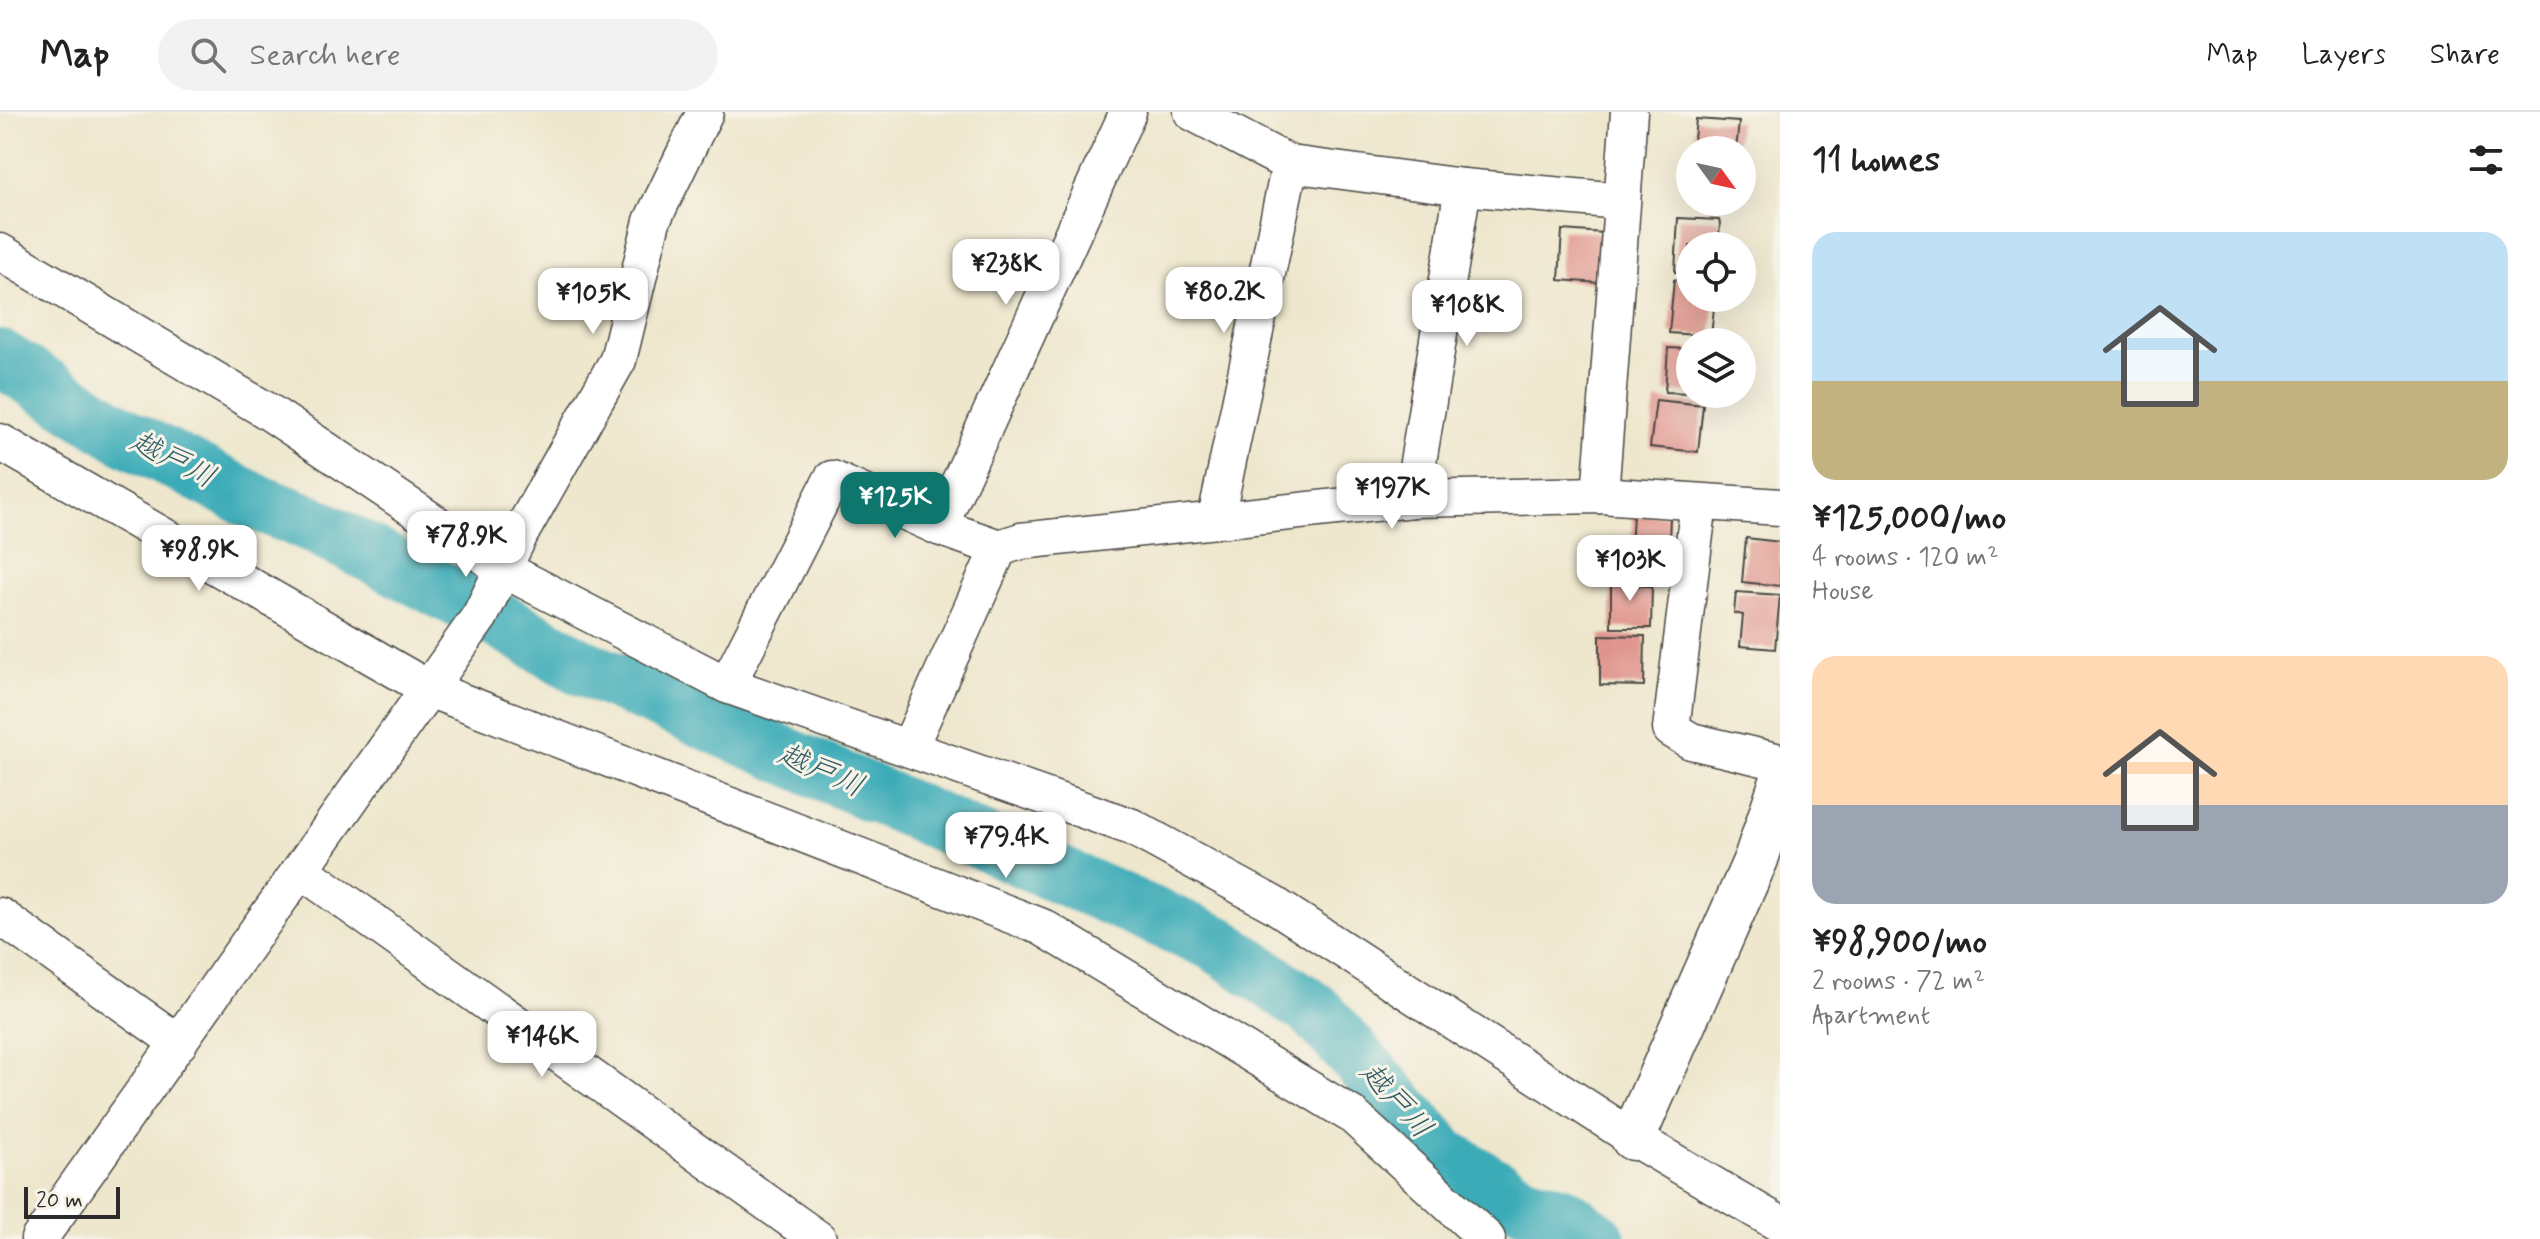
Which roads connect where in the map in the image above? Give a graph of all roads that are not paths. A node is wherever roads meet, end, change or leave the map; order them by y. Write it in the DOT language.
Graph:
graph roads {
  1 [pos="705,112"];
  2 [pos="1128,112"];
  3 [pos="1192,112"];
  4 [pos="1629,112"];
  5 [pos="1290,164"];
  6 [pos="1463,187"];
  7 [pos="1620,201"];
  8 [pos="0,252"];
  9 [pos="0,442"];
  10 [pos="1600,495"];
  11 [pos="1412,499"];
  12 [pos="1699,502"];
  13 [pos="1780,507"];
  14 [pos="1216,518"];
  15 [pos="939,527"];
  16 [pos="999,548"];
  17 [pos="505,570"];
  18 [pos="727,685"];
  19 [pos="429,689"];
  20 [pos="909,748"];
  21 [pos="1780,762"];
  22 [pos="1780,787"];
  23 [pos="301,870"];
  24 [pos="0,916"];
  25 [pos="179,1043"];
  26 [pos="1633,1138"];
  27 [pos="1780,1224"];
  28 [pos="39,1239"];
  29 [pos="818,1239"];
  30 [pos="1487,1239"];
  1 -- 17 [label="street"];
  2 -- 15 [label="street"];
  3 -- 5 [label="street"];
  4 -- 7 [label="street"];
  5 -- 6 [label="street"];
  5 -- 14 [label="street"];
  6 -- 7 [label="street"];
  6 -- 11 [label="street"];
  7 -- 10 [label="street"];
  8 -- 17 [label="street"];
  9 -- 19 [label="street"];
  10 -- 11 [label="street"];
  10 -- 12 [label="street"];
  11 -- 14 [label="street"];
  12 -- 13 [label="street"];
  12 -- 21 [label="street"];
  14 -- 16 [label="street"];
  15 -- 16 [label="street"];
  15 -- 18 [label="street"];
  16 -- 20 [label="street"];
  17 -- 18 [label="street"];
  17 -- 19 [label="street"];
  18 -- 20 [label="street"];
  19 -- 23 [label="street"];
  19 -- 30 [label="street"];
  20 -- 26 [label="street"];
  22 -- 26 [label="street"];
  23 -- 25 [label="street"];
  23 -- 29 [label="street"];
  24 -- 25 [label="street"];
  25 -- 28 [label="street"];
  26 -- 27 [label="street"];
}
